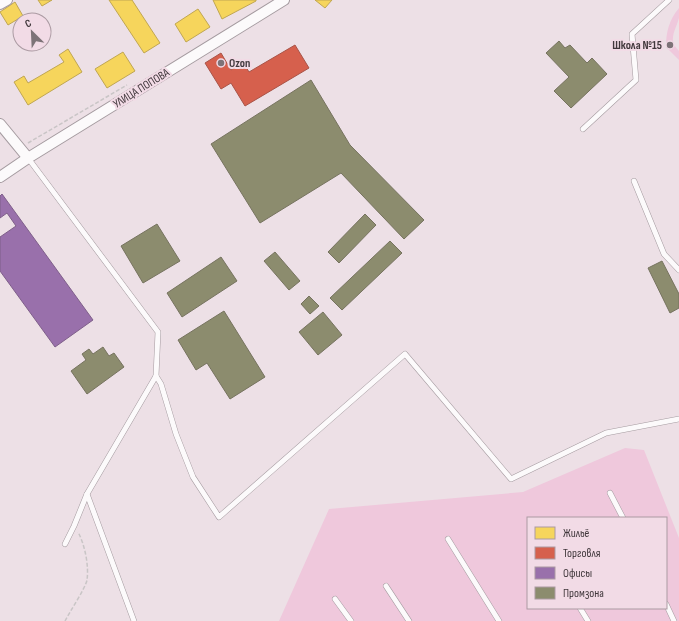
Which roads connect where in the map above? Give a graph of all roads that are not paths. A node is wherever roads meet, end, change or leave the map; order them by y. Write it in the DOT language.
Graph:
graph roads {
  1 [pos="7,0"];
  2 [pos="284,0"];
  3 [pos="666,1"];
  4 [pos="0,4"];
  5 [pos="0,124"];
  6 [pos="583,129"];
  7 [pos="28,158"];
  8 [pos="0,178"];
  9 [pos="634,181"];
  10 [pos="679,270"];
  11 [pos="156,376"];
  12 [pos="679,419"];
  13 [pos="610,493"];
  14 [pos="87,494"];
  15 [pos="622,517"];
  16 [pos="448,539"];
  17 [pos="65,544"];
  18 [pos="386,586"];
  19 [pos="336,599"];
  20 [pos="667,606"];
  21 [pos="581,609"];
  22 [pos="134,621"];
  23 [pos="351,621"];
  24 [pos="409,621"];
  25 [pos="499,621"];
  26 [pos="588,621"];
  27 [pos="674,621"];
  1 -- 4 [label="street"];
  2 -- 7 [label="street, УЛИЦА ПОПОВА"];
  3 -- 6 [label="lane"];
  5 -- 7 [label="street"];
  7 -- 8 [label="street, УЛИЦА ПОПОВА"];
  7 -- 11 [label="lane"];
  9 -- 10 [label="lane"];
  11 -- 12 [label="lane"];
  11 -- 14 [label="lane"];
  13 -- 15 [label="lane"];
  14 -- 17 [label="lane"];
  14 -- 22 [label="lane"];
  16 -- 25 [label="lane"];
  18 -- 24 [label="lane"];
  19 -- 23 [label="lane"];
  20 -- 27 [label="lane"];
  21 -- 26 [label="lane"];
}
